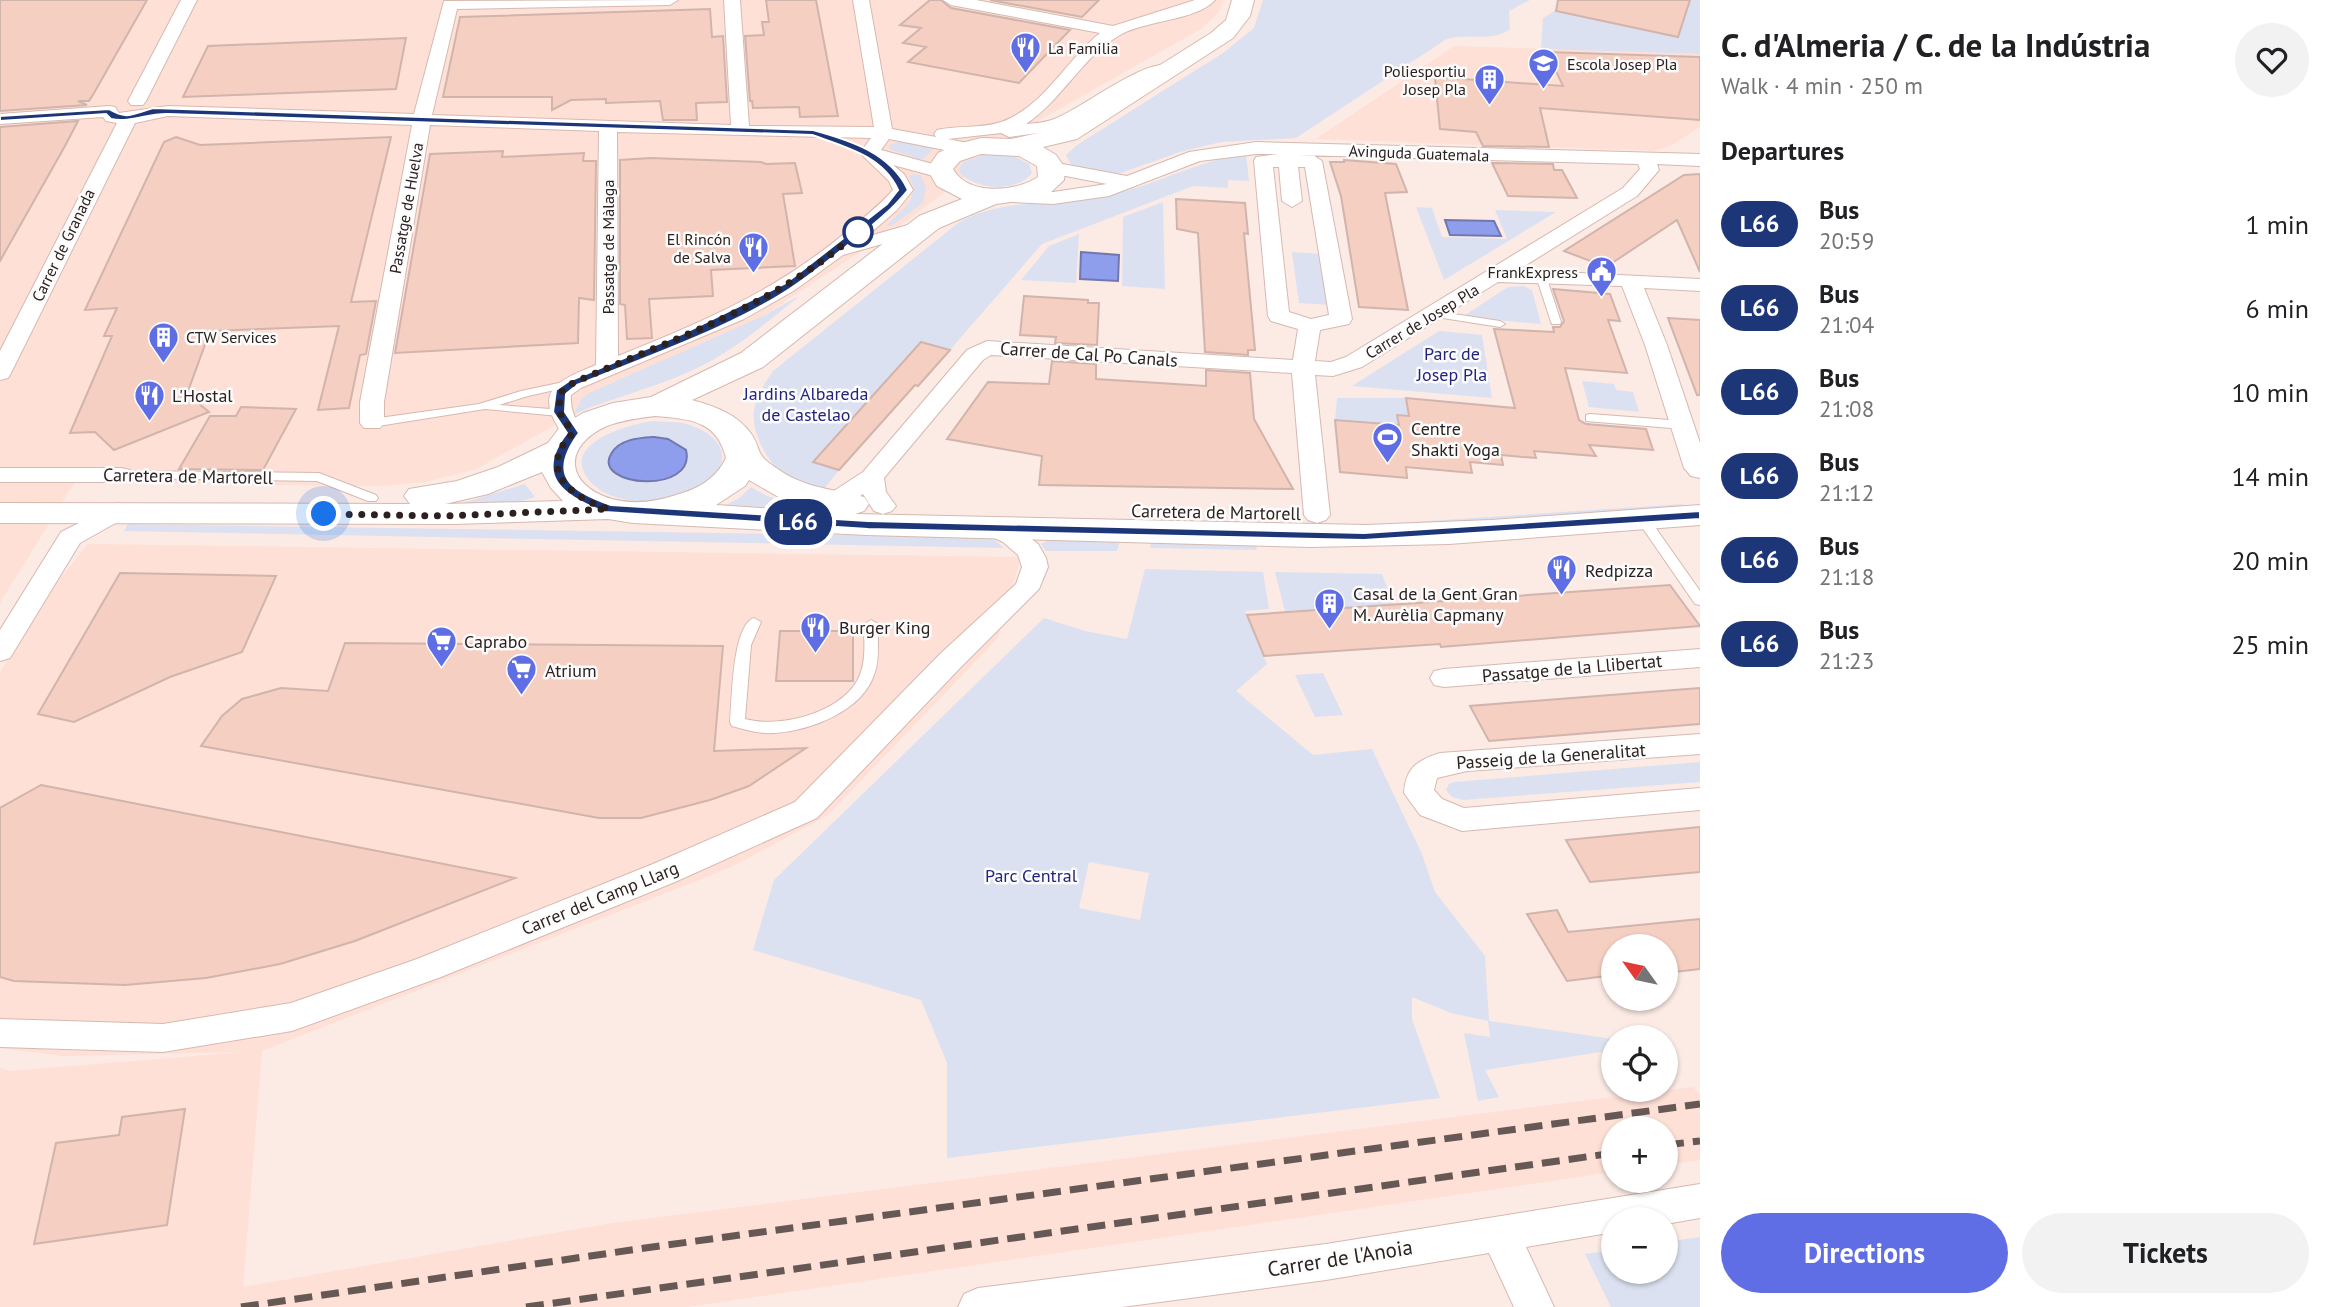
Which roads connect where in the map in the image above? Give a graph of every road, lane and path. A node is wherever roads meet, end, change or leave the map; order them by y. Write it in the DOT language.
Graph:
graph roads {
  1 [pos="189,0"];
  2 [pos="670,0"];
  3 [pos="732,0"];
  4 [pos="861,0"];
  5 [pos="951,0"];
  6 [pos="1207,0"];
  7 [pos="1243,0"];
  8 [pos="1115,31"];
  9 [pos="1171,68"];
  10 [pos="124,110"];
  11 [pos="0,118"];
  12 [pos="422,119"];
  13 [pos="608,125"];
  14 [pos="740,131"];
  15 [pos="813,132"];
  16 [pos="890,134"];
  17 [pos="1068,134"];
  18 [pos="979,141"];
  19 [pos="1011,148"];
  20 [pos="869,153"];
  21 [pos="1287,157"];
  22 [pos="1700,158"];
  23 [pos="1646,160"];
  24 [pos="1050,165"];
  25 [pos="1142,177"];
  26 [pos="947,179"];
  27 [pos="1002,196"];
  28 [pos="1292,201"];
  29 [pos="925,225"];
  30 [pos="1534,251"];
  31 [pos="833,252"];
  32 [pos="1497,276"];
  33 [pos="1541,276"];
  34 [pos="1576,277"];
  35 [pos="1630,280"];
  36 [pos="1700,285"];
  37 [pos="1434,314"];
  38 [pos="1556,322"];
  39 [pos="1500,324"];
  40 [pos="1310,326"];
  41 [pos="752,360"];
  42 [pos="1291,367"];
  43 [pos="607,368"];
  44 [pos="0,373"];
  45 [pos="573,383"];
  46 [pos="659,406"];
  47 [pos="481,407"];
  48 [pos="1590,418"];
  49 [pos="372,423"];
  50 [pos="1683,425"];
  51 [pos="564,432"];
  52 [pos="739,445"];
  53 [pos="1700,471"];
  54 [pos="0,475"];
  55 [pos="121,475"];
  56 [pos="877,491"];
  57 [pos="1700,494"];
  58 [pos="0,498"];
  59 [pos="373,498"];
  60 [pos="609,509"];
  61 [pos="119,511"];
  62 [pos="46,512"];
  63 [pos="657,512"];
  64 [pos="0,513"];
  65 [pos="1317,514"];
  66 [pos="1700,515"];
  67 [pos="1643,520"];
  68 [pos="991,527"];
  69 [pos="69,538"];
  70 [pos="1700,601"];
  71 [pos="754,622"];
  72 [pos="871,624"];
  73 [pos="0,652"];
  74 [pos="1700,658"];
  75 [pos="1444,678"];
  76 [pos="1700,744"];
  77 [pos="1700,799"];
  78 [pos="0,1033"];
  79 [pos="1700,1201"];
  80 [pos="1499,1233"];
  81 [pos="1020,1305"];
  82 [pos="978,1307"];
  83 [pos="1534,1307"];
  1 -- 10 [label="street, Carrer de Granada"];
  2 -- 12 [label="street, Passatge de Huelva"];
  3 -- 14 [label="street"];
  4 -- 16 [label="street"];
  5 -- 8 [label="street"];
  6 -- 8 [label="street"];
  7 -- 9 [label="main road"];
  8 -- 18 [label="street"];
  9 -- 17 [label="main road"];
  9 -- 18 [label="street"];
  10 -- 11 [label="street"];
  10 -- 12 [label="street"];
  10 -- 44 [label="street, Carrer de Granada"];
  12 -- 13 [label="street"];
  12 -- 49 [label="street, Passatge de Huelva"];
  13 -- 14 [label="street"];
  13 -- 43 [label="street, Passatge de Màlaga"];
  14 -- 15 [label="street"];
  15 -- 16 [label="street"];
  15 -- 20 [label="street"];
  16 -- 18 [label="street"];
  16 -- 20 [label="street"];
  17 -- 19 [label="main road"];
  17 -- 24 [label="main road"];
  18 -- 19 [label="main road"];
  18 -- 26 [label="main road"];
  19 -- 24 [label="main road"];
  20 -- 26 [label="street"];
  20 -- 31 [label="street"];
  21 -- 28 [label="street"];
  21 -- 40 [label="street"];
  21 -- 40 [label="street"];
  22 -- 23 [label="street, Avinguda Guatemala"];
  23 -- 25 [label="street, Avinguda Guatemala"];
  23 -- 30 [label="street, Carrer de Josep Pla"];
  24 -- 25 [label="street, Avinguda Guatemala"];
  24 -- 27 [label="main road"];
  25 -- 27 [label="street, Avinguda Guatemala"];
  26 -- 27 [label="main road"];
  26 -- 29 [label="main road"];
  27 -- 29 [label="main road"];
  29 -- 31 [label="street"];
  29 -- 41 [label="main road"];
  30 -- 32 [label="street, Carrer de Josep Pla"];
  30 -- 34 [label="street"];
  31 -- 43 [label="street"];
  32 -- 33 [label="street"];
  32 -- 37 [label="street, Carrer de Josep Pla"];
  33 -- 34 [label="street"];
  33 -- 38 [label="lane"];
  34 -- 35 [label="street"];
  35 -- 36 [label="street"];
  35 -- 50 [label="street"];
  37 -- 39 [label="lane"];
  37 -- 42 [label="street, Carrer de Josep Pla"];
  40 -- 42 [label="street"];
  41 -- 46 [label="main road"];
  41 -- 52 [label="main road"];
  42 -- 56 [label="street, Carrer de Cal Po Canals"];
  42 -- 65 [label="street"];
  43 -- 45 [label="street"];
  45 -- 47 [label="lane"];
  45 -- 51 [label="street"];
  46 -- 51 [label="main road, Carretera de Martorell"];
  46 -- 52 [label="main road, Carretera de Martorell"];
  47 -- 49 [label="lane"];
  47 -- 51 [label="lane"];
  48 -- 50 [label="lane"];
  50 -- 53 [label="street"];
  51 -- 59 [label="main road, Carretera de Martorell"];
  51 -- 60 [label="main road, Carretera de Martorell"];
  52 -- 56 [label="main road, Carretera de Martorell"];
  52 -- 63 [label="main road, Carretera de Martorell"];
  54 -- 55 [label="street, Carretera de Martorell"];
  55 -- 59 [label="lane, Carretera de Martorell"];
  56 -- 65 [label="main road, Carretera de Martorell"];
  57 -- 65 [label="main road, Carretera de Martorell"];
  58 -- 59 [label="main road, Carretera de Martorell"];
  60 -- 61 [label="main road, Carretera de Martorell"];
  60 -- 63 [label="main road, Carretera de Martorell"];
  61 -- 62 [label="main road, Carretera de Martorell"];
  61 -- 69 [label="street, Carretera de Martorell"];
  62 -- 64 [label="main road, Carretera de Martorell"];
  62 -- 69 [label="street"];
  63 -- 68 [label="main road, Carretera de Martorell"];
  66 -- 67 [label="main road, Carretera de Martorell"];
  67 -- 68 [label="main road, Carretera de Martorell"];
  67 -- 70 [label="lane"];
  68 -- 78 [label="street, Carrer del Camp Llarg"];
  69 -- 73 [label="street"];
  71 -- 72 [label="lane"];
  74 -- 75 [label="street, Passatge de la Llibertat"];
  76 -- 77 [label="street, Passeig de la Generalitat"];
  79 -- 80 [label="street, Carrer de l'Anoia"];
  80 -- 81 [label="street, Carrer de l'Anoia"];
  80 -- 83 [label="street"];
  81 -- 82 [label="street, Carrer de l'Anoia"];
}
